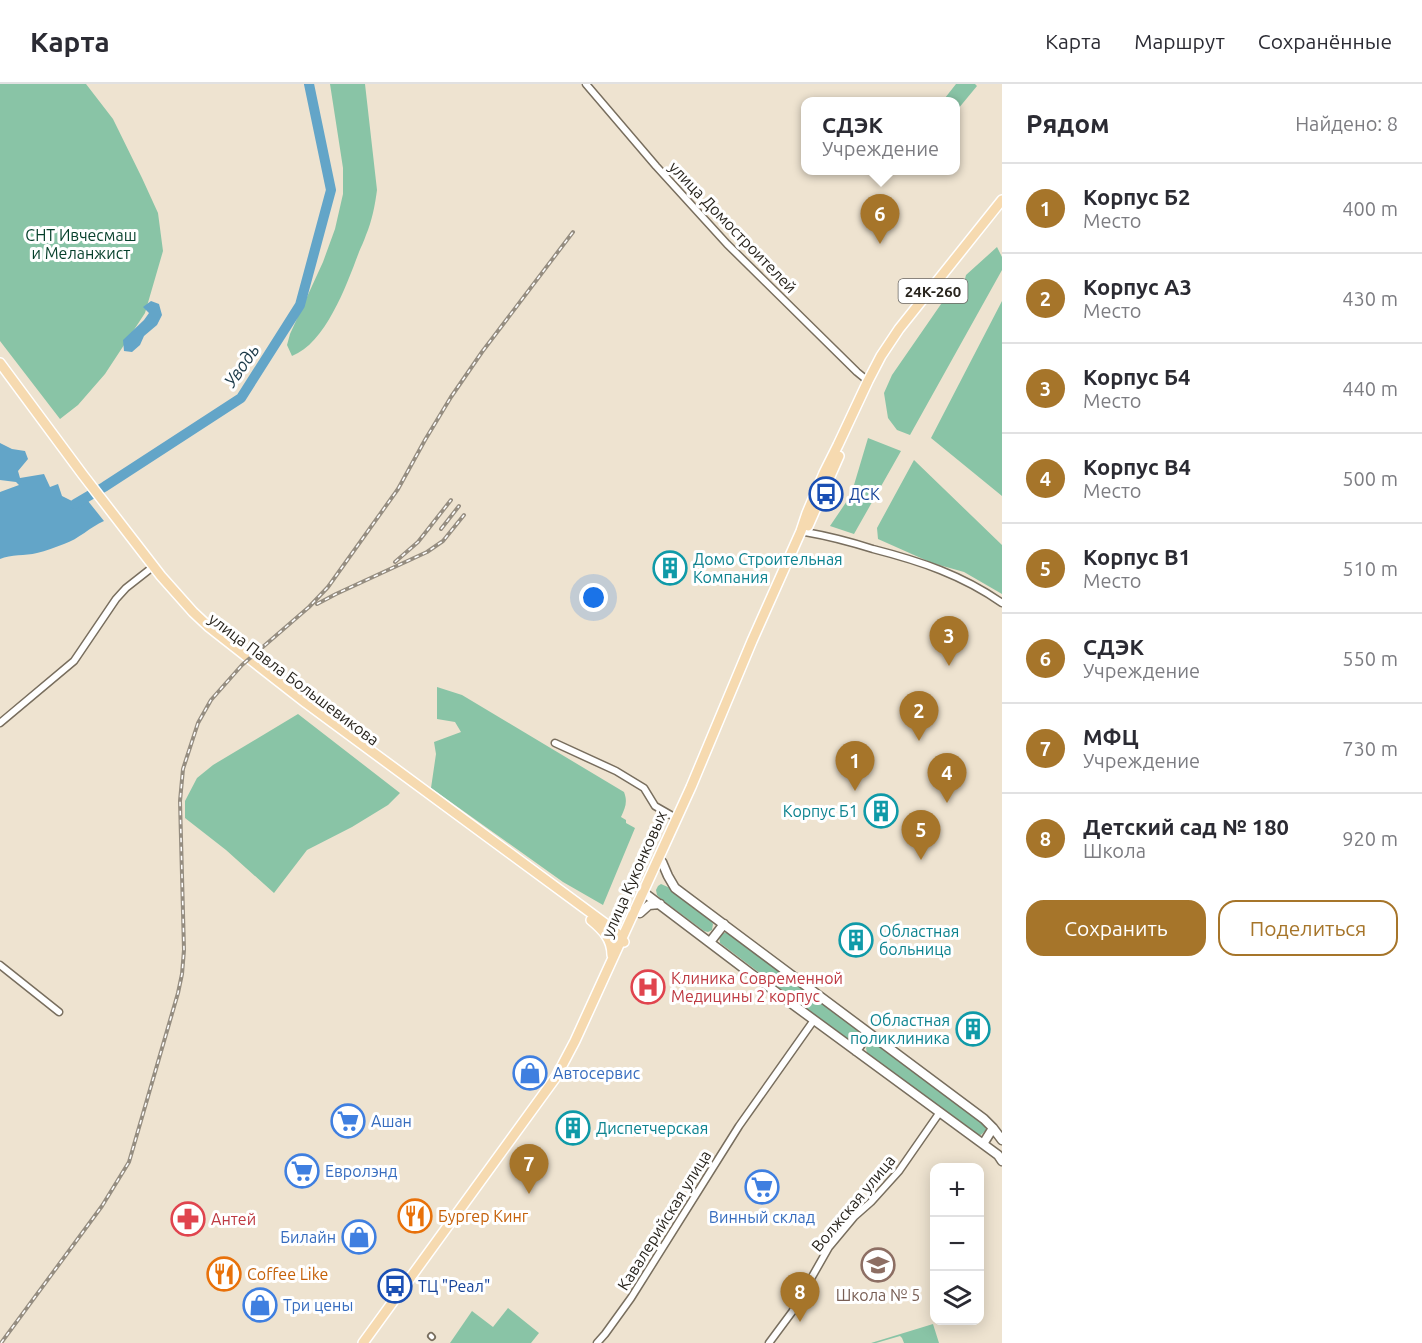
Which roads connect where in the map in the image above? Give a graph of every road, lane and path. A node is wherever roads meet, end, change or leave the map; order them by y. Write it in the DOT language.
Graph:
graph roads {
  1 [pos="586,84"];
  2 [pos="1002,200"];
  3 [pos="1002,205"];
  4 [pos="0,363"];
  5 [pos="0,373"];
  6 [pos="870,382"];
  7 [pos="82,477"];
  8 [pos="803,532"];
  9 [pos="152,568"];
  10 [pos="1002,603"];
  11 [pos="0,723"];
  12 [pos="555,743"];
  13 [pos="676,818"];
  14 [pos="662,862"];
  15 [pos="646,893"];
  16 [pos="661,904"];
  17 [pos="635,918"];
  18 [pos="600,924"];
  19 [pos="724,924"];
  20 [pos="710,942"];
  21 [pos="622,943"];
  22 [pos="612,960"];
  23 [pos="0,965"];
  24 [pos="59,1012"];
  25 [pos="814,1020"];
  26 [pos="869,1033"];
  27 [pos="856,1051"];
  28 [pos="940,1112"];
  29 [pos="993,1128"];
  30 [pos="1002,1140"];
  31 [pos="983,1144"];
  32 [pos="1002,1161"];
  33 [pos="363,1343"];
  34 [pos="370,1343"];
  35 [pos="597,1343"];
  36 [pos="769,1343"];
  1 -- 6 [label="street, улица Домостроителей"];
  2 -- 6 [label="main road, 24К-260"];
  3 -- 6 [label="main road, 24К-260"];
  4 -- 7 [label="main road"];
  5 -- 7 [label="main road"];
  6 -- 8 [label="main road, улица Куконковых / 24К-260"];
  7 -- 9 [label="main road, улица Павла Большевикова"];
  8 -- 10 [label="street"];
  8 -- 13 [label="main road, улица Куконковых / 24К-260"];
  8 -- 14 [label="main road, улица Куконковых"];
  9 -- 11 [label="street"];
  9 -- 18 [label="main road, улица Павла Большевикова"];
  12 -- 13 [label="street"];
  13 -- 15 [label="main road, улица Куконковых / 24К-260"];
  14 -- 15 [label="main road, улица Куконковых"];
  14 -- 19 [label="main road"];
  15 -- 16 [label="main road"];
  15 -- 17 [label="main road, улица Куконковых / 24К-260"];
  16 -- 17 [label="main road"];
  16 -- 20 [label="main road"];
  17 -- 18 [label="main road"];
  17 -- 21 [label="main road, улица Куконковых"];
  18 -- 21 [label="main road"];
  18 -- 22 [label="main road, улица Павла Большевикова"];
  19 -- 20 [label="main road"];
  19 -- 26 [label="main road"];
  20 -- 25 [label="main road"];
  21 -- 22 [label="main road, улица Куконковых"];
  21 -- 34 [label="main road, улица Куконковых"];
  22 -- 33 [label="main road, улица Куконковых"];
  23 -- 24 [label="street"];
  25 -- 27 [label="main road"];
  25 -- 35 [label="street, Кавалерийская улица"];
  26 -- 27 [label="main road"];
  26 -- 29 [label="main road"];
  27 -- 28 [label="main road"];
  28 -- 31 [label="main road"];
  28 -- 36 [label="street, Волжская улица"];
  29 -- 30 [label="main road"];
  29 -- 31 [label="main road"];
  31 -- 32 [label="main road"];
}
